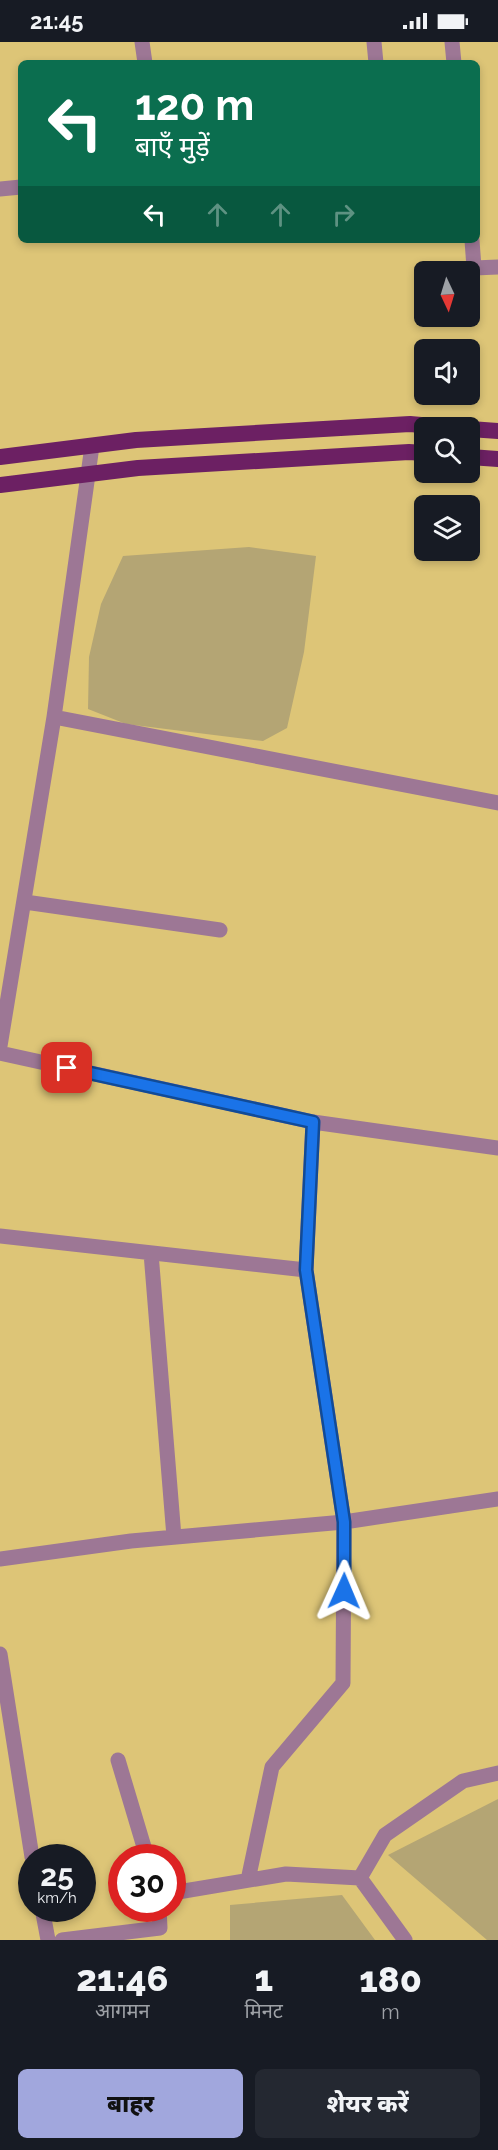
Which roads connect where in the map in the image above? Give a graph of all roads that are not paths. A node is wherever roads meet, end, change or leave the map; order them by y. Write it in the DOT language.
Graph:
graph roads {
  1 [pos="142,42"];
  2 [pos="374,42"];
  3 [pos="452,42"];
  4 [pos="145,60"];
  5 [pos="376,60"];
  6 [pos="454,60"];
  7 [pos="18,187"];
  8 [pos="0,189"];
  9 [pos="472,243"];
  10 [pos="498,267"];
  11 [pos="414,424"];
  12 [pos="480,430"];
  13 [pos="498,431"];
  14 [pos="92,446"];
  15 [pos="414,452"];
  16 [pos="0,457"];
  17 [pos="480,458"];
  18 [pos="498,459"];
  19 [pos="89,474"];
  20 [pos="0,485"];
  21 [pos="54,717"];
  22 [pos="498,803"];
  23 [pos="25,902"];
  24 [pos="220,930"];
  25 [pos="3,1012"];
  26 [pos="0,1046"];
  27 [pos="0,1053"];
  28 [pos="313,1122"];
  29 [pos="498,1148"];
  30 [pos="0,1236"];
  31 [pos="151,1253"];
  32 [pos="306,1270"];
  33 [pos="498,1499"];
  34 [pos="344,1522"];
  35 [pos="174,1537"];
  36 [pos="0,1559"];
  37 [pos="0,1654"];
  38 [pos="118,1760"];
  39 [pos="498,1773"];
  40 [pos="30,1844"];
  41 [pos="143,1844"];
  42 [pos="360,1878"];
  43 [pos="248,1880"];
  44 [pos="186,1891"];
  45 [pos="45,1922"];
  46 [pos="161,1934"];
  47 [pos="48,1940"];
  48 [pos="62,1940"];
  49 [pos="405,1940"];
  1 -- 4 [label="street"];
  2 -- 5 [label="street"];
  3 -- 6 [label="street"];
  7 -- 8 [label="street"];
  9 -- 10 [label="street"];
  11 -- 14 [label="highway"];
  12 -- 13 [label="highway"];
  14 -- 16 [label="highway"];
  14 -- 19 [label="street"];
  15 -- 19 [label="highway"];
  17 -- 18 [label="highway"];
  19 -- 20 [label="highway"];
  19 -- 21 [label="street"];
  21 -- 22 [label="street"];
  21 -- 23 [label="street"];
  23 -- 24 [label="street"];
  23 -- 25 [label="street"];
  25 -- 26 [label="street"];
  27 -- 28 [label="street"];
  28 -- 29 [label="street"];
  28 -- 32 [label="street"];
  30 -- 31 [label="street"];
  31 -- 32 [label="street"];
  31 -- 35 [label="street"];
  32 -- 34 [label="street"];
  33 -- 34 [label="street"];
  34 -- 35 [label="street"];
  34 -- 43 [label="street"];
  35 -- 36 [label="street"];
  37 -- 40 [label="street"];
  38 -- 41 [label="street"];
  39 -- 42 [label="street"];
  42 -- 43 [label="street"];
  42 -- 49 [label="street"];
  43 -- 44 [label="street"];
  45 -- 47 [label="street"];
  46 -- 48 [label="street"];
}
